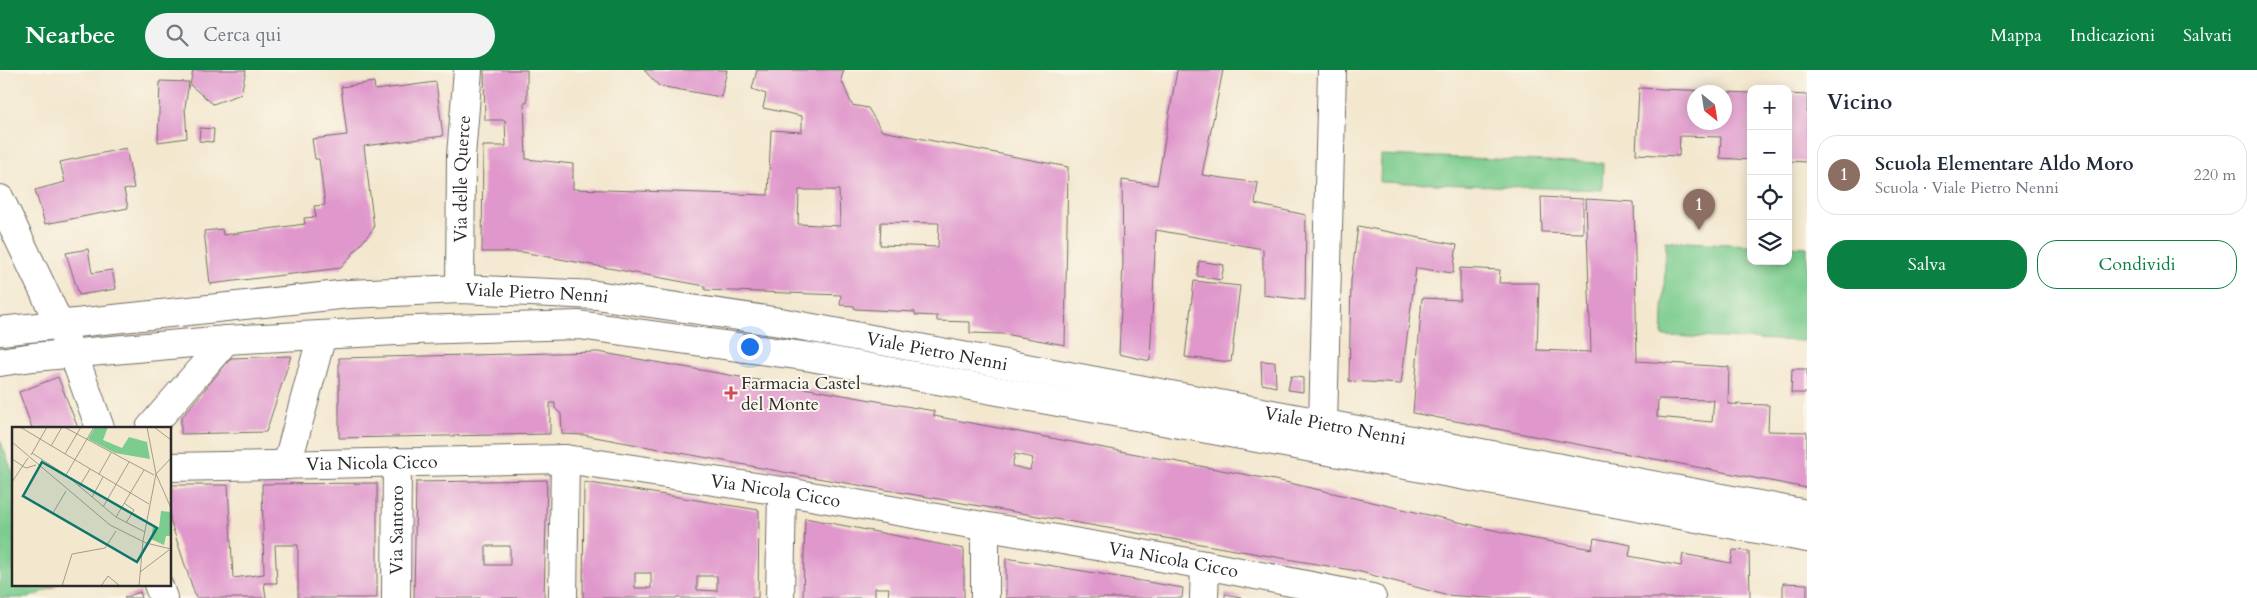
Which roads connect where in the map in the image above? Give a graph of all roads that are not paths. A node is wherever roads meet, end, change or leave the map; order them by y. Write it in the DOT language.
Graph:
graph roads {
  1 [pos="468,70"];
  2 [pos="1332,71"];
  3 [pos="0,199"];
  4 [pos="460,289"];
  5 [pos="58,324"];
  6 [pos="0,331"];
  7 [pos="322,334"];
  8 [pos="226,340"];
  9 [pos="73,353"];
  10 [pos="0,362"];
  11 [pos="1323,424"];
  12 [pos="100,427"];
  13 [pos="151,427"];
  14 [pos="565,459"];
  15 [pos="397,462"];
  16 [pos="287,465"];
  17 [pos="171,467"];
  18 [pos="782,491"];
  19 [pos="1807,514"];
  20 [pos="986,528"];
  21 [pos="1807,538"];
  22 [pos="1205,565"];
  23 [pos="159,586"];
  24 [pos="163,598"];
  25 [pos="396,598"];
  26 [pos="563,598"];
  27 [pos="780,598"];
  28 [pos="985,598"];
  29 [pos="1204,598"];
  30 [pos="1372,598"];
  1 -- 4 [label="main road, Via delle Querce"];
  2 -- 11 [label="main road"];
  3 -- 5 [label="main road"];
  4 -- 5 [label="main road, Viale Pietro Nenni"];
  4 -- 11 [label="main road, Viale Pietro Nenni"];
  5 -- 6 [label="main road, Viale Pietro Nenni"];
  5 -- 9 [label="main road"];
  7 -- 8 [label="main road, Viale Pietro Nenni"];
  7 -- 16 [label="main road"];
  7 -- 21 [label="main road, Viale Pietro Nenni"];
  8 -- 9 [label="main road, Viale Pietro Nenni"];
  8 -- 13 [label="main road"];
  9 -- 10 [label="main road, Viale Pietro Nenni"];
  9 -- 12 [label="main road"];
  11 -- 19 [label="main road, Viale Pietro Nenni"];
  14 -- 15 [label="main road, Via Nicola Cicco"];
  14 -- 18 [label="main road, Via Nicola Cicco"];
  14 -- 26 [label="main road"];
  15 -- 16 [label="main road, Via Nicola Cicco"];
  15 -- 25 [label="main road, Via Santoro"];
  16 -- 17 [label="main road, Via Nicola Cicco"];
  18 -- 20 [label="main road, Via Nicola Cicco"];
  18 -- 27 [label="main road"];
  20 -- 22 [label="main road, Via Nicola Cicco"];
  20 -- 28 [label="main road"];
  22 -- 29 [label="main road"];
  22 -- 30 [label="main road, Via Nicola Cicco"];
  23 -- 24 [label="main road"];
}
